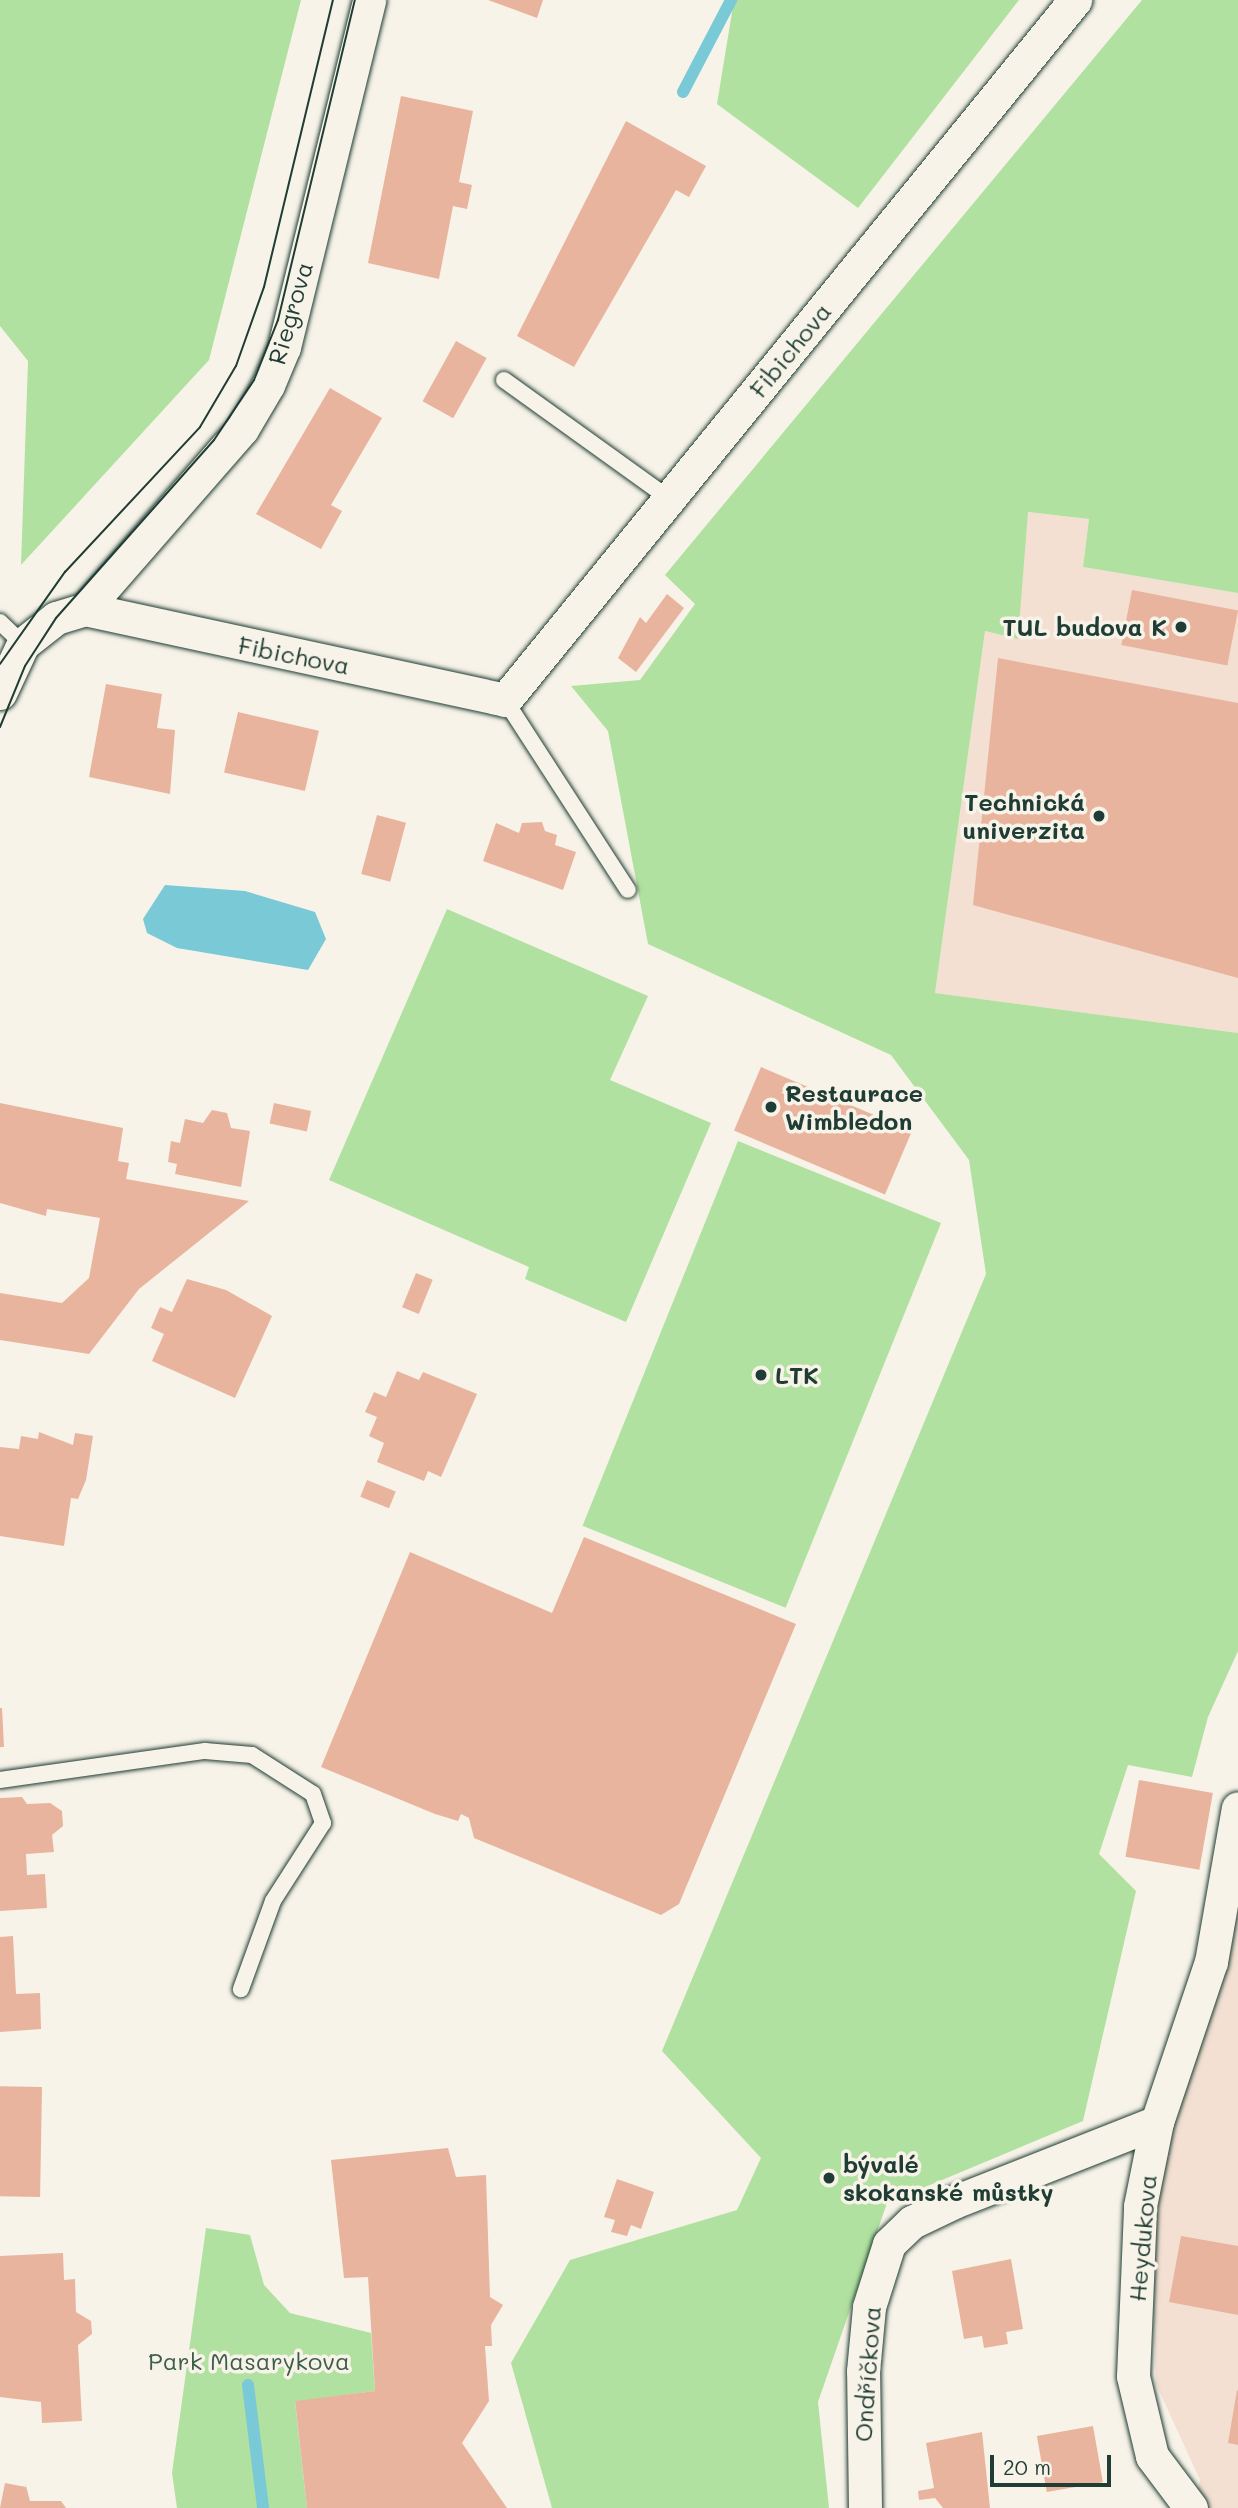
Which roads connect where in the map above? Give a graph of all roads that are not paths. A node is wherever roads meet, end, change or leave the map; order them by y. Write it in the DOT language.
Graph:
graph roads {
  1 [pos="369,0"];
  2 [pos="1075,0"];
  3 [pos="504,380"];
  4 [pos="668,498"];
  5 [pos="85,609"];
  6 [pos="12,633"];
  7 [pos="0,693"];
  8 [pos="505,699"];
  9 [pos="628,890"];
  10 [pos="0,1780"];
  11 [pos="1238,1808"];
  12 [pos="1224,1964"];
  13 [pos="242,1989"];
  14 [pos="1157,2122"];
  15 [pos="865,2508"];
  16 [pos="1191,2508"];
  1 -- 5 [label="street, Riegrova"];
  2 -- 4 [label="street, Fibichova"];
  3 -- 4 [label="lane"];
  4 -- 8 [label="street, Fibichova"];
  5 -- 6 [label="street"];
  5 -- 8 [label="street, Fibichova"];
  6 -- 7 [label="street"];
  8 -- 9 [label="lane"];
  10 -- 13 [label="lane"];
  11 -- 12 [label="street, Heydukova"];
  12 -- 14 [label="street, Heydukova"];
  14 -- 15 [label="street, Ondříčkova"];
  14 -- 16 [label="street, Heydukova"];
}
